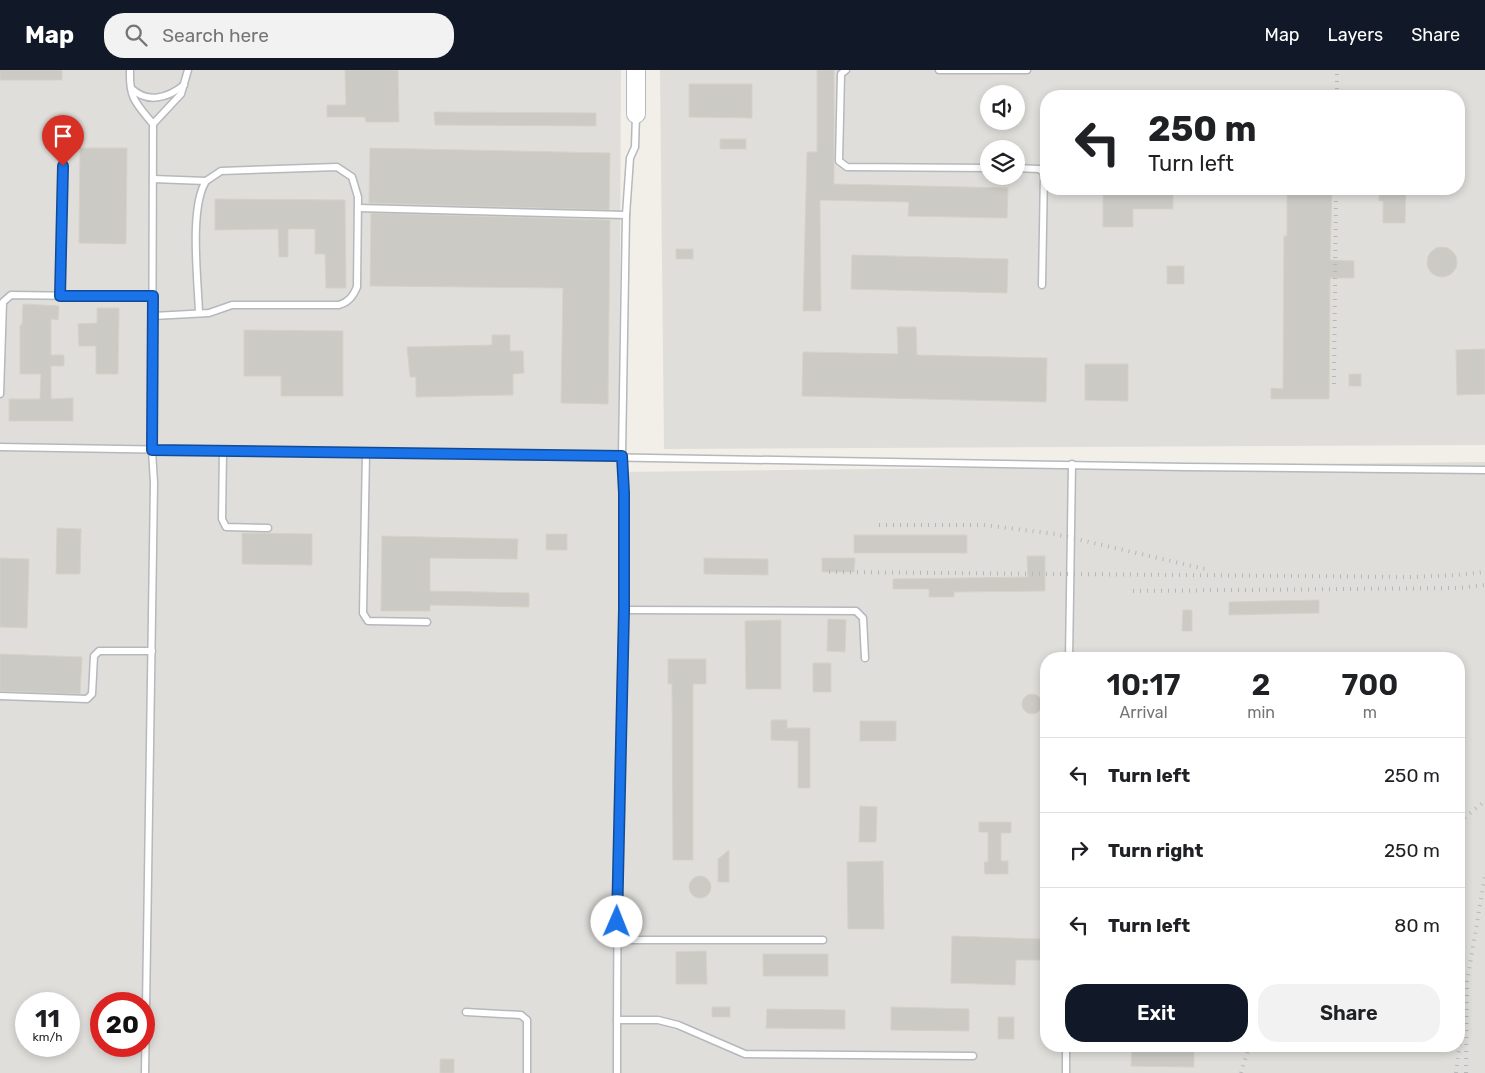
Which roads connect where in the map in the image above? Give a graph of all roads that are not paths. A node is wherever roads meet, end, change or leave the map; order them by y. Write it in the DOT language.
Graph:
graph roads {
  1 [pos="130,70"];
  2 [pos="188,70"];
  3 [pos="636,70"];
  4 [pos="846,70"];
  5 [pos="939,70"];
  6 [pos="1027,70"];
  7 [pos="185,84"];
  8 [pos="130,87"];
  9 [pos="636,114"];
  10 [pos="153,124"];
  11 [pos="63,147"];
  12 [pos="980,168"];
  13 [pos="1025,168"];
  14 [pos="1040,170"];
  15 [pos="153,179"];
  16 [pos="206,181"];
  17 [pos="1044,195"];
  18 [pos="358,208"];
  19 [pos="626,215"];
  20 [pos="1042,285"];
  21 [pos="60,296"];
  22 [pos="153,296"];
  23 [pos="199,313"];
  24 [pos="153,316"];
  25 [pos="0,394"];
  26 [pos="0,446"];
  27 [pos="152,450"];
  28 [pos="223,451"];
  29 [pos="366,453"];
  30 [pos="622,456"];
  31 [pos="1072,464"];
  32 [pos="1485,470"];
  33 [pos="268,528"];
  34 [pos="624,610"];
  35 [pos="427,622"];
  36 [pos="152,651"];
  37 [pos="1069,652"];
  38 [pos="865,658"];
  39 [pos="0,696"];
  40 [pos="617,940"];
  41 [pos="823,940"];
  42 [pos="466,1012"];
  43 [pos="617,1020"];
  44 [pos="1066,1052"];
  45 [pos="973,1056"];
  46 [pos="145,1073"];
  47 [pos="527,1073"];
  48 [pos="617,1073"];
  49 [pos="1066,1073"];
  1 -- 8 [label="lane"];
  2 -- 7 [label="lane"];
  3 -- 9 [label="street"];
  4 -- 12 [label="lane"];
  5 -- 6 [label="lane"];
  7 -- 8 [label="lane"];
  7 -- 10 [label="lane"];
  8 -- 10 [label="lane"];
  9 -- 19 [label="lane"];
  10 -- 15 [label="lane"];
  11 -- 21 [label="lane"];
  13 -- 14 [label="lane"];
  15 -- 16 [label="lane"];
  15 -- 22 [label="lane"];
  16 -- 18 [label="lane"];
  16 -- 23 [label="lane"];
  17 -- 20 [label="lane"];
  18 -- 19 [label="lane"];
  18 -- 23 [label="lane"];
  19 -- 30 [label="lane"];
  21 -- 22 [label="lane"];
  21 -- 25 [label="lane"];
  22 -- 24 [label="lane"];
  23 -- 24 [label="lane"];
  24 -- 27 [label="lane"];
  26 -- 27 [label="lane"];
  27 -- 28 [label="lane"];
  27 -- 36 [label="lane"];
  28 -- 29 [label="lane"];
  28 -- 33 [label="lane"];
  29 -- 30 [label="lane"];
  29 -- 35 [label="lane"];
  30 -- 31 [label="lane"];
  30 -- 34 [label="lane"];
  31 -- 32 [label="lane"];
  31 -- 37 [label="lane"];
  34 -- 38 [label="lane"];
  34 -- 40 [label="lane"];
  36 -- 39 [label="lane"];
  36 -- 46 [label="lane"];
  40 -- 41 [label="lane"];
  40 -- 43 [label="lane"];
  42 -- 47 [label="lane"];
  43 -- 45 [label="lane"];
  43 -- 48 [label="lane"];
  44 -- 49 [label="lane"];
}
